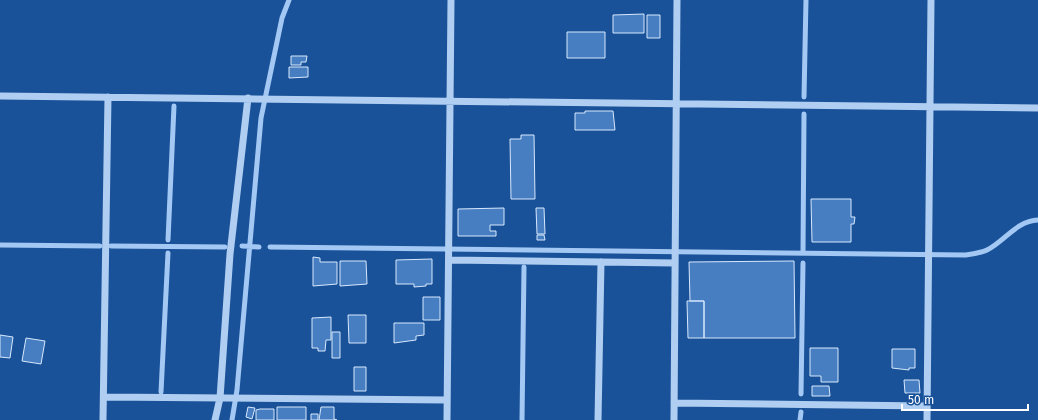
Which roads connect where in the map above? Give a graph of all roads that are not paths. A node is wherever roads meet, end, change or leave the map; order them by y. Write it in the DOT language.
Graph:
graph roads {
  1 [pos="451,0"];
  2 [pos="677,0"];
  3 [pos="931,0"];
  4 [pos="0,96"];
  5 [pos="108,97"];
  6 [pos="248,98"];
  7 [pos="450,101"];
  8 [pos="676,104"];
  9 [pos="929,107"];
  10 [pos="1038,108"];
  11 [pos="449,257"];
  12 [pos="675,261"];
  13 [pos="600,262"];
  14 [pos="104,397"];
  15 [pos="223,398"];
  16 [pos="447,400"];
  17 [pos="674,403"];
  18 [pos="927,406"];
  19 [pos="103,420"];
  20 [pos="215,420"];
  21 [pos="447,420"];
  22 [pos="598,420"];
  23 [pos="674,420"];
  24 [pos="927,420"];
  1 -- 7 [label="street"];
  2 -- 8 [label="street"];
  3 -- 9 [label="street"];
  4 -- 5 [label="street"];
  5 -- 6 [label="street"];
  5 -- 14 [label="street"];
  6 -- 7 [label="street"];
  6 -- 15 [label="street"];
  7 -- 8 [label="street"];
  7 -- 11 [label="street"];
  8 -- 9 [label="street"];
  8 -- 12 [label="street"];
  9 -- 10 [label="street"];
  9 -- 18 [label="street"];
  11 -- 13 [label="street"];
  11 -- 16 [label="street"];
  12 -- 13 [label="street"];
  12 -- 17 [label="street"];
  13 -- 22 [label="street"];
  14 -- 15 [label="street"];
  14 -- 19 [label="street"];
  15 -- 16 [label="street"];
  15 -- 20 [label="street"];
  16 -- 21 [label="street"];
  17 -- 18 [label="street"];
  17 -- 23 [label="street"];
  18 -- 24 [label="street"];
}
